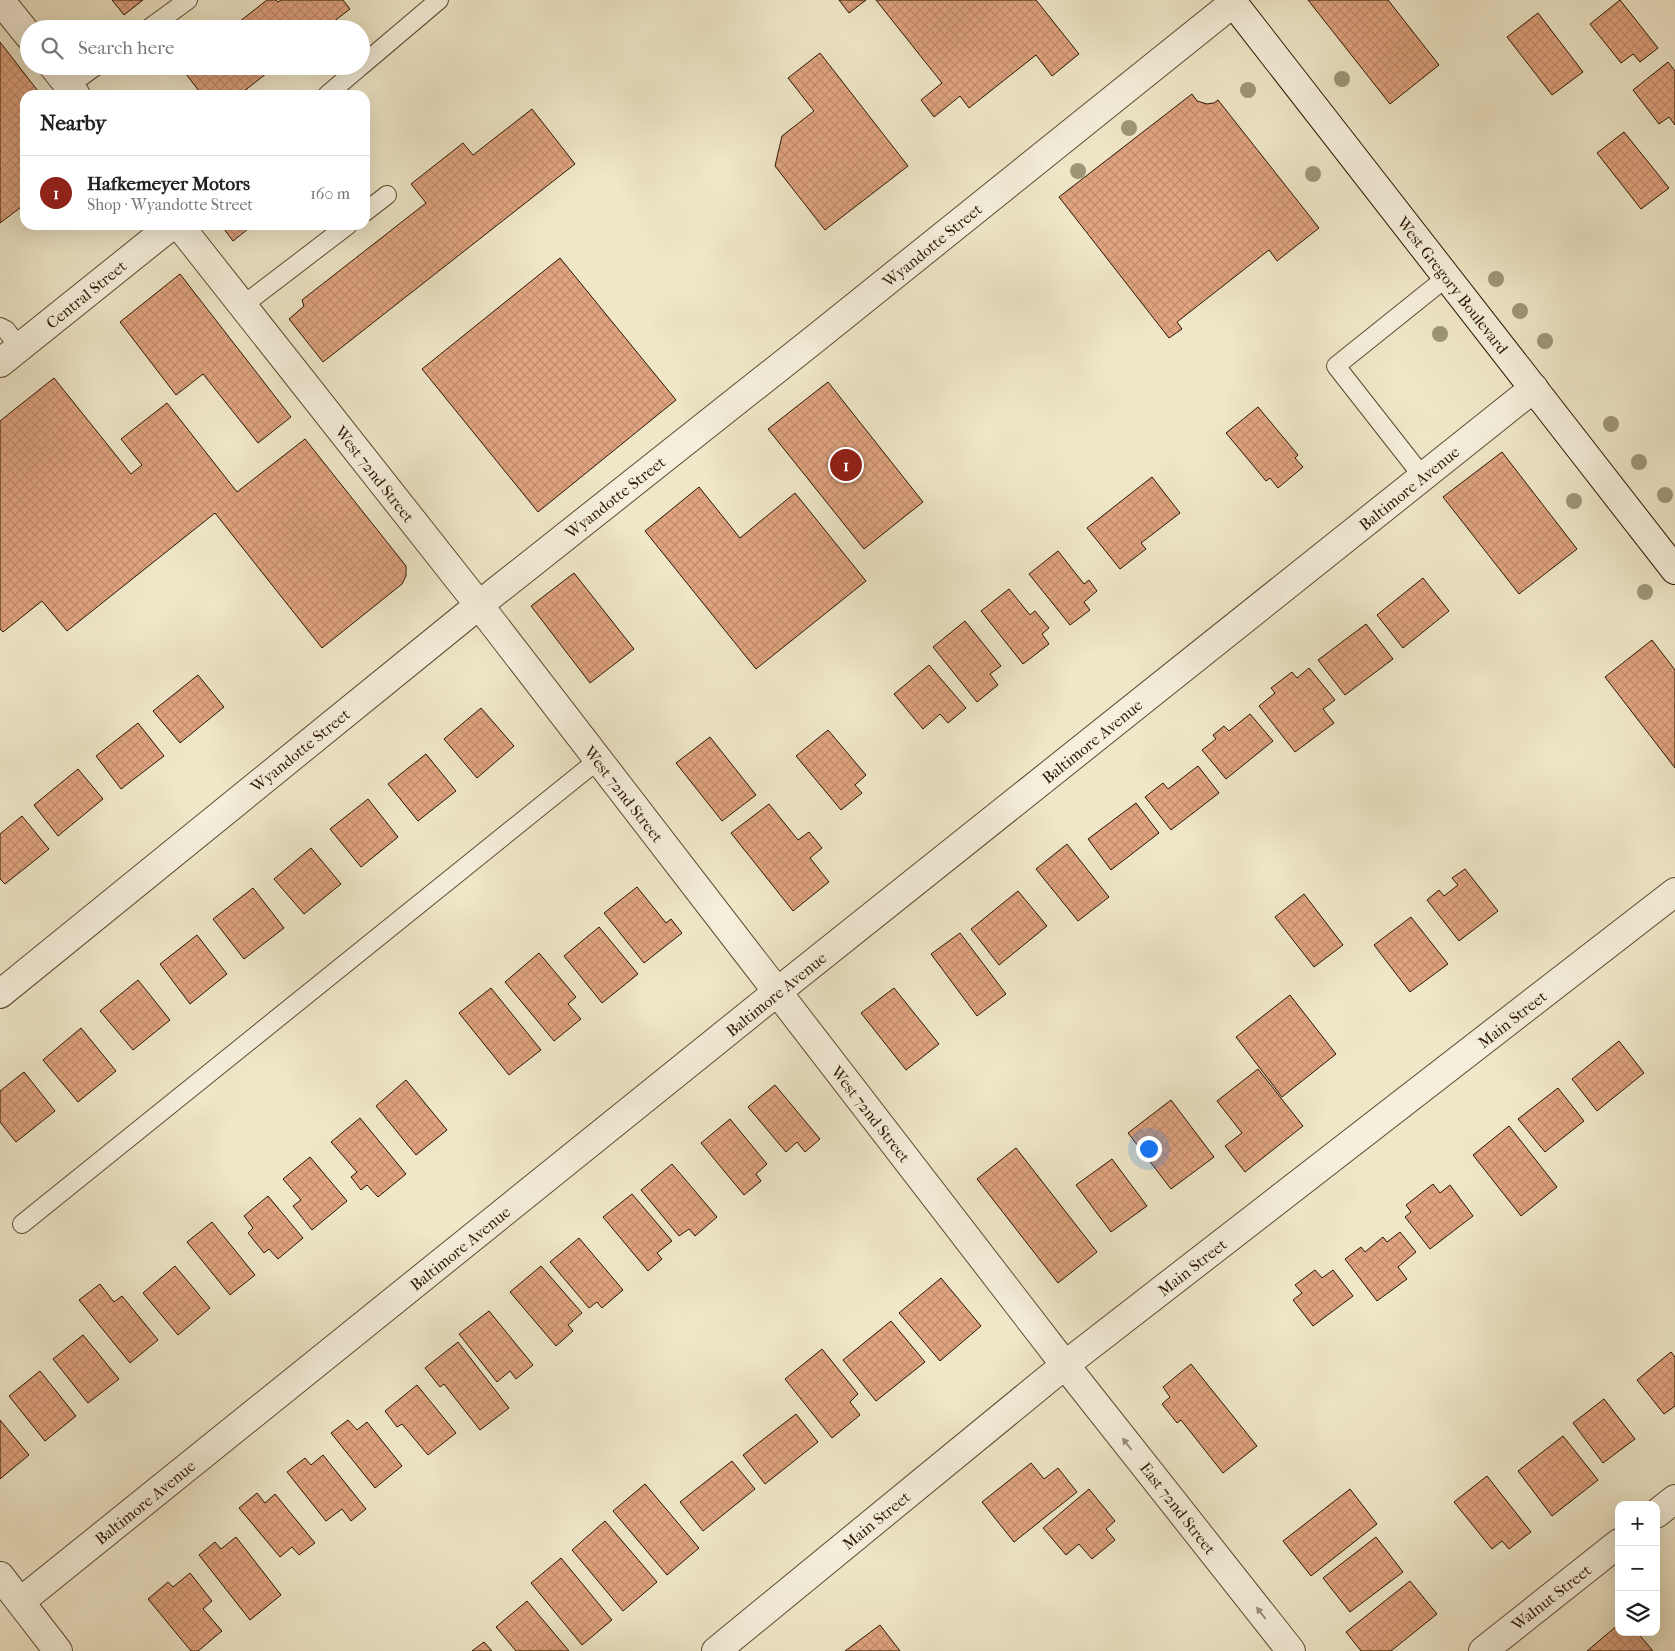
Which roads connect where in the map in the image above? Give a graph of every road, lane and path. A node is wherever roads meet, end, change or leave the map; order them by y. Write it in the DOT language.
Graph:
graph roads {
  1 [pos="0,0"];
  2 [pos="188,0"];
  3 [pos="439,0"];
  4 [pos="1232,2"];
  5 [pos="160,20"];
  6 [pos="20,25"];
  7 [pos="370,58"];
  8 [pos="79,75"];
  9 [pos="350,75"];
  10 [pos="65,82"];
  11 [pos="333,90"];
  12 [pos="387,195"];
  13 [pos="370,208"];
  14 [pos="166,230"];
  15 [pos="183,230"];
  16 [pos="341,230"];
  17 [pos="1447,278"];
  18 [pos="242,306"];
  19 [pos="0,327"];
  20 [pos="10,355"];
  21 [pos="1534,388"];
  22 [pos="1423,477"];
  23 [pos="1675,570"];
  24 [pos="479,605"];
  25 [pos="598,760"];
  26 [pos="1675,892"];
  27 [pos="777,992"];
  28 [pos="0,994"];
  29 [pos="22,1224"];
  30 [pos="1065,1365"];
  31 [pos="1675,1499"];
  32 [pos="1660,1511"];
  33 [pos="1616,1546"];
  34 [pos="0,1576"];
  35 [pos="20,1602"];
  36 [pos="58,1651"];
  37 [pos="716,1651"];
  38 [pos="1291,1651"];
  39 [pos="1483,1651"];
  1 -- 6 [label="street"];
  2 -- 5 [label="lane"];
  3 -- 7 [label="lane"];
  4 -- 17 [label="street, West Gregory Boulevard"];
  4 -- 24 [label="street, Wyandotte Street"];
  8 -- 10 [label="lane"];
  9 -- 11 [label="lane"];
  12 -- 13 [label="lane"];
  14 -- 20 [label="street, Central Street"];
  15 -- 18 [label="street, West 72nd Street"];
  16 -- 18 [label="lane"];
  17 -- 21 [label="street, West Gregory Boulevard"];
  17 -- 22 [label="lane"];
  18 -- 24 [label="street, West 72nd Street"];
  19 -- 20 [label="lane"];
  21 -- 22 [label="street, Baltimore Avenue"];
  21 -- 23 [label="street, West Gregory Boulevard"];
  22 -- 27 [label="street, Baltimore Avenue"];
  24 -- 25 [label="street, West 72nd Street"];
  24 -- 28 [label="street, Wyandotte Street"];
  25 -- 27 [label="street, West 72nd Street"];
  25 -- 29 [label="lane"];
  26 -- 30 [label="street, Main Street"];
  27 -- 30 [label="street, West 72nd Street"];
  27 -- 35 [label="street, Baltimore Avenue"];
  30 -- 37 [label="street, Main Street"];
  38 -- 30 [label="street, East 72nd Street, one-way"];
  31 -- 32 [label="street"];
  33 -- 39 [label="street, Walnut Street"];
  34 -- 35 [label="street"];
  35 -- 36 [label="street"];
}
